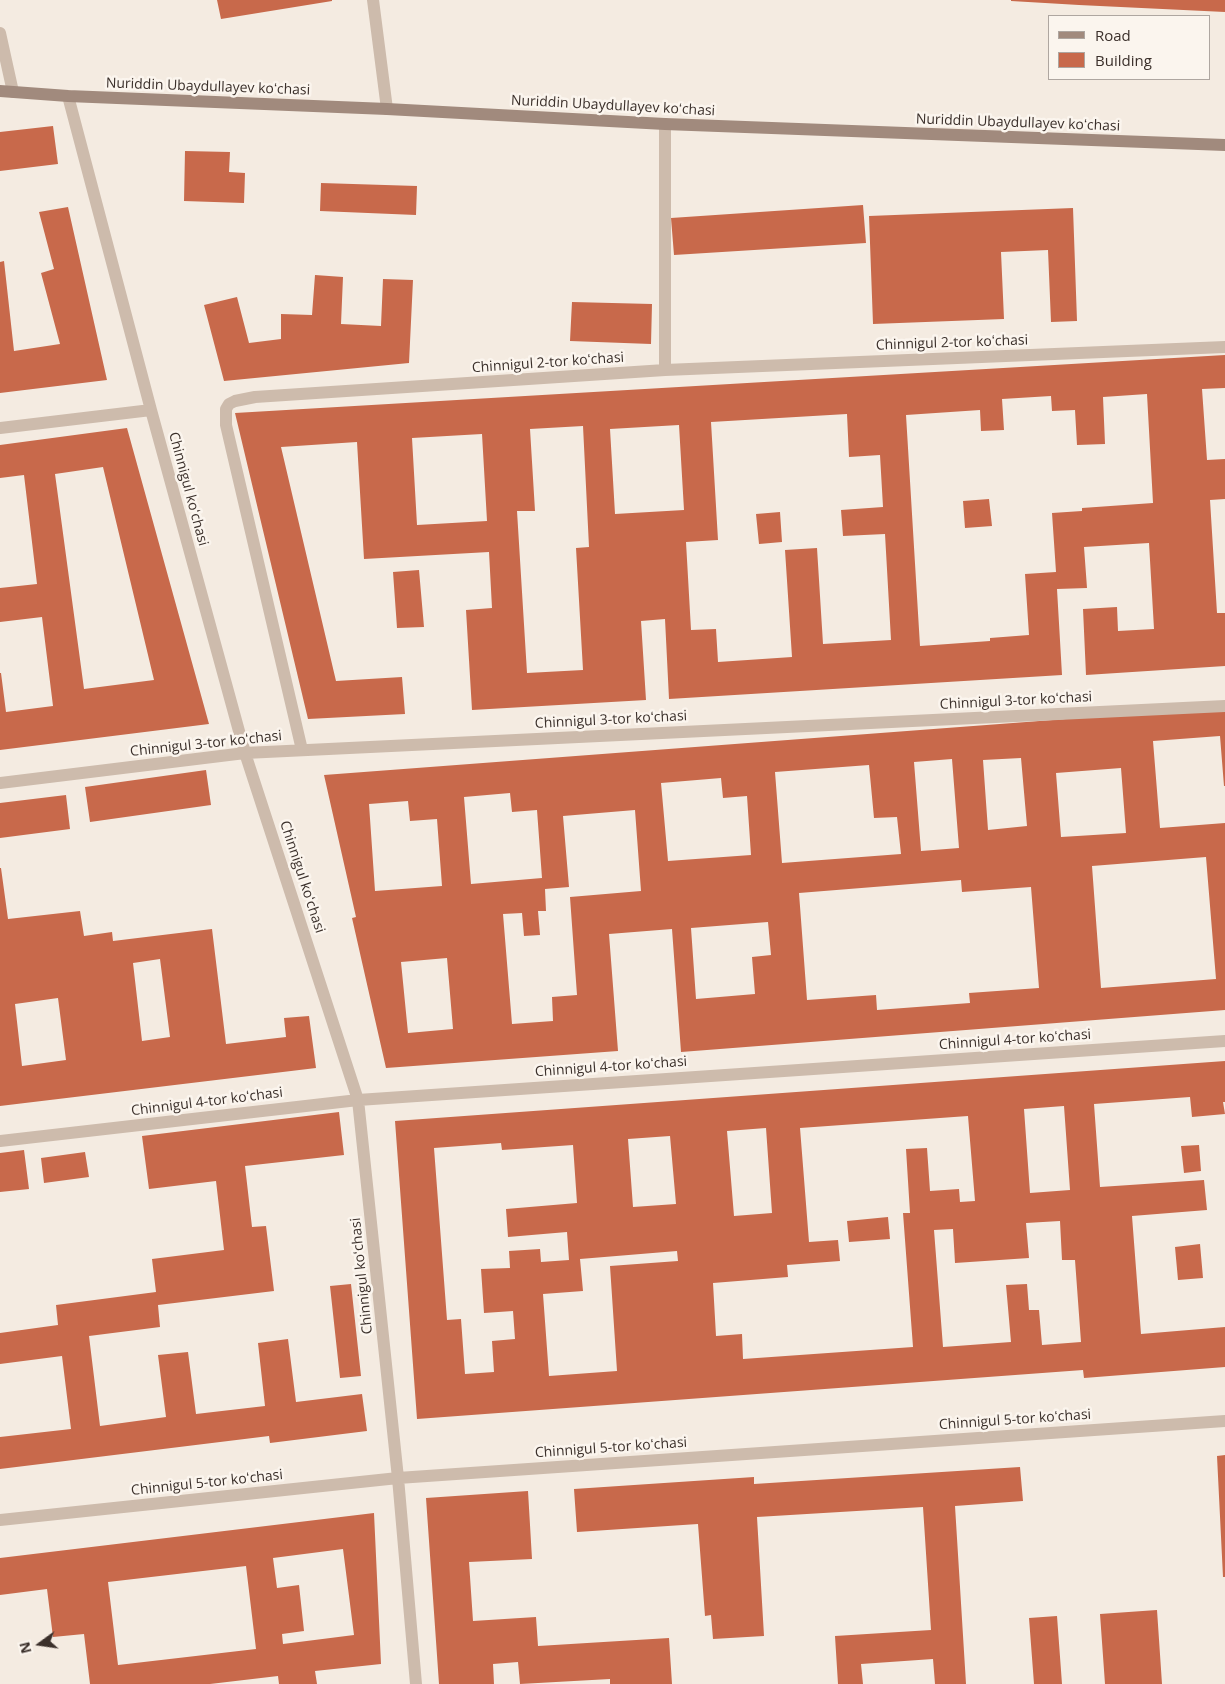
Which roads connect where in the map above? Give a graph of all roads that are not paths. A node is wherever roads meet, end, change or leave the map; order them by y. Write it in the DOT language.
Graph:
graph roads {
  1 [pos="373,0"];
  2 [pos="0,33"];
  3 [pos="6,91"];
  4 [pos="68,96"];
  5 [pos="388,109"];
  6 [pos="665,124"];
  7 [pos="1225,145"];
  8 [pos="1225,347"];
  9 [pos="665,370"];
  10 [pos="151,410"];
  11 [pos="0,428"];
  12 [pos="1225,706"];
  13 [pos="302,750"];
  14 [pos="245,753"];
  15 [pos="0,783"];
  16 [pos="1225,1041"];
  17 [pos="358,1100"];
  18 [pos="0,1141"];
  19 [pos="1225,1421"];
  20 [pos="398,1478"];
  21 [pos="0,1520"];
  22 [pos="416,1684"];
  1 -- 5 [label="street"];
  2 -- 3 [label="street"];
  3 -- 4 [label="main road, Nuriddin Ubaydullayev koʻchasi"];
  4 -- 5 [label="main road, Nuriddin Ubaydullayev koʻchasi"];
  4 -- 10 [label="street, Chinnigul koʻchasi"];
  5 -- 6 [label="main road, Nuriddin Ubaydullayev koʻchasi"];
  6 -- 7 [label="main road, Nuriddin Ubaydullayev koʻchasi"];
  6 -- 9 [label="street"];
  8 -- 9 [label="street, Chinnigul 2-tor koʻchasi"];
  9 -- 13 [label="street, Chinnigul 2-tor koʻchasi"];
  10 -- 11 [label="street"];
  10 -- 14 [label="street, Chinnigul koʻchasi"];
  12 -- 13 [label="street, Chinnigul 3-tor koʻchasi"];
  13 -- 14 [label="street, Chinnigul 3-tor koʻchasi"];
  14 -- 15 [label="street, Chinnigul 3-tor koʻchasi"];
  14 -- 17 [label="street, Chinnigul koʻchasi"];
  16 -- 17 [label="street, Chinnigul 4-tor koʻchasi"];
  17 -- 18 [label="street, Chinnigul 4-tor koʻchasi"];
  17 -- 20 [label="street, Chinnigul koʻchasi"];
  19 -- 20 [label="street, Chinnigul 5-tor koʻchasi"];
  20 -- 21 [label="street, Chinnigul 5-tor koʻchasi"];
  20 -- 22 [label="street, Chinnigul koʻchasi"];
}
